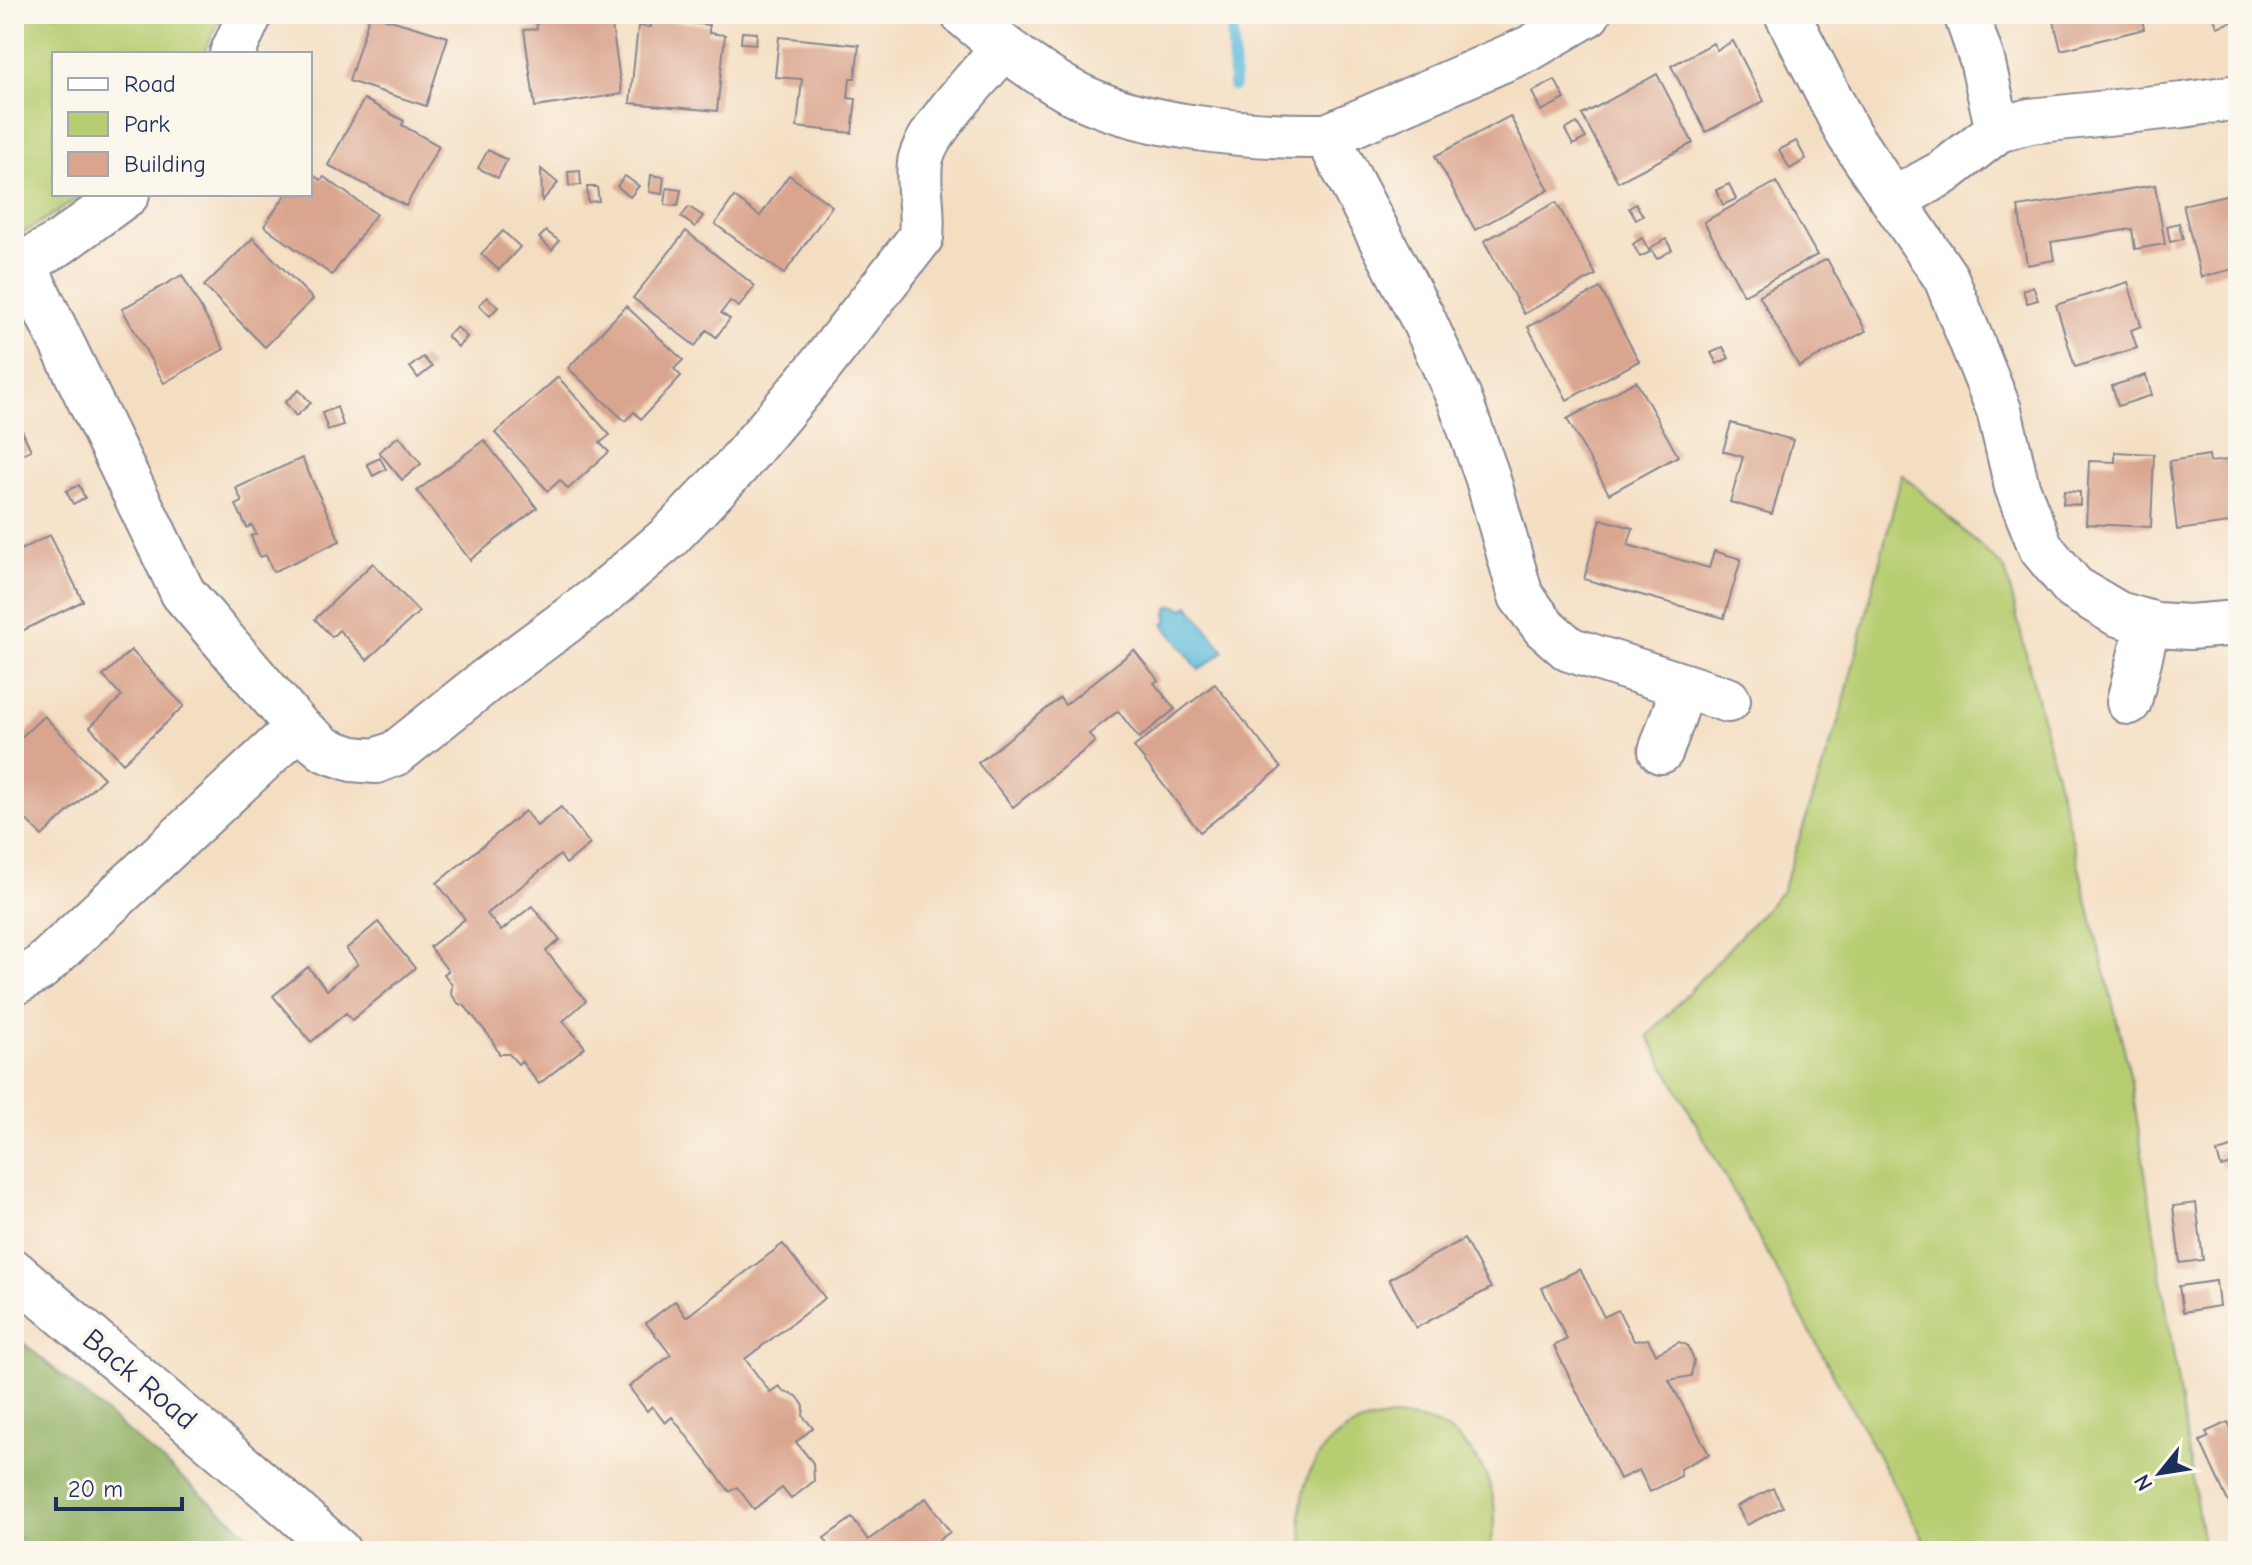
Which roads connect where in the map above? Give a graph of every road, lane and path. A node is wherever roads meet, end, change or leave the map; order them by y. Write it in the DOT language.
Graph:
graph roads {
  1 [pos="250,14"];
  2 [pos="963,14"];
  3 [pos="1588,14"];
  4 [pos="1787,14"];
  5 [pos="1966,14"];
  6 [pos="1004,48"];
  7 [pos="233,52"];
  8 [pos="2238,97"];
  9 [pos="1998,130"];
  10 [pos="1327,136"];
  11 [pos="124,196"];
  12 [pos="1895,199"];
  13 [pos="19,267"];
  14 [pos="2148,623"];
  15 [pos="2238,623"];
  16 [pos="1684,686"];
  17 [pos="1728,700"];
  18 [pos="2129,702"];
  19 [pos="298,727"];
  20 [pos="1661,751"];
  21 [pos="14,983"];
  22 [pos="14,1272"];
  23 [pos="338,1551"];
  1 -- 7 [label="street"];
  2 -- 6 [label="street"];
  3 -- 10 [label="street"];
  4 -- 12 [label="street"];
  5 -- 9 [label="street"];
  6 -- 10 [label="street"];
  6 -- 19 [label="street"];
  8 -- 9 [label="street"];
  9 -- 12 [label="street"];
  10 -- 16 [label="street"];
  11 -- 13 [label="street"];
  12 -- 14 [label="street"];
  13 -- 19 [label="street"];
  14 -- 15 [label="street"];
  14 -- 18 [label="street"];
  16 -- 17 [label="street"];
  16 -- 20 [label="street"];
  19 -- 21 [label="street"];
  22 -- 23 [label="street, Back Road"];
}
